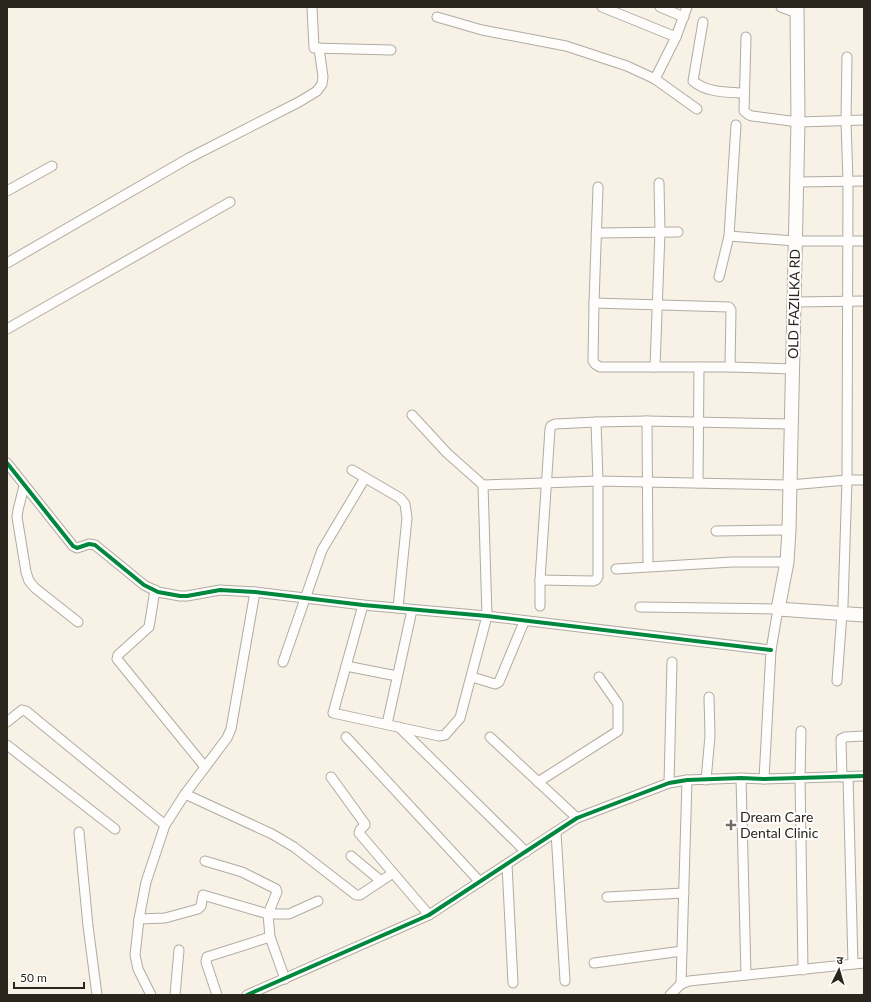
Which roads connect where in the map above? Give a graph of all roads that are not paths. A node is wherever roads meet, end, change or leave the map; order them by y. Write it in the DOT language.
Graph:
graph roads {
  1 [pos="312,7"];
  2 [pos="602,7"];
  3 [pos="660,7"];
  4 [pos="687,7"];
  5 [pos="781,7"];
  6 [pos="797,10"];
  7 [pos="437,17"];
  8 [pos="684,17"];
  9 [pos="703,22"];
  10 [pos="676,37"];
  11 [pos="746,37"];
  12 [pos="319,48"];
  13 [pos="391,50"];
  14 [pos="847,57"];
  15 [pos="655,79"];
  16 [pos="744,93"];
  17 [pos="697,109"];
  18 [pos="864,120"];
  19 [pos="846,121"];
  20 [pos="798,122"];
  21 [pos="736,125"];
  22 [pos="52,166"];
  23 [pos="864,181"];
  24 [pos="797,182"];
  25 [pos="848,182"];
  26 [pos="658,183"];
  27 [pos="598,187"];
  28 [pos="7,191"];
  29 [pos="230,202"];
  30 [pos="660,232"];
  31 [pos="678,232"];
  32 [pos="596,233"];
  33 [pos="729,236"];
  34 [pos="795,241"];
  35 [pos="847,241"];
  36 [pos="864,241"];
  37 [pos="7,263"];
  38 [pos="719,277"];
  39 [pos="847,301"];
  40 [pos="864,301"];
  41 [pos="794,302"];
  42 [pos="594,303"];
  43 [pos="658,305"];
  44 [pos="7,329"];
  45 [pos="655,367"];
  46 [pos="700,367"];
  47 [pos="730,367"];
  48 [pos="793,369"];
  49 [pos="412,415"];
  50 [pos="596,422"];
  51 [pos="647,422"];
  52 [pos="700,423"];
  53 [pos="791,424"];
  54 [pos="7,463"];
  55 [pos="352,470"];
  56 [pos="365,478"];
  57 [pos="847,480"];
  58 [pos="864,480"];
  59 [pos="598,481"];
  60 [pos="647,482"];
  61 [pos="546,483"];
  62 [pos="698,483"];
  63 [pos="483,485"];
  64 [pos="790,485"];
  65 [pos="24,486"];
  66 [pos="789,530"];
  67 [pos="716,531"];
  68 [pos="648,561"];
  69 [pos="787,562"];
  70 [pos="616,569"];
  71 [pos="540,580"];
  72 [pos="155,590"];
  73 [pos="254,592"];
  74 [pos="306,598"];
  75 [pos="363,605"];
  76 [pos="779,605"];
  77 [pos="540,606"];
  78 [pos="864,606"];
  79 [pos="640,607"];
  80 [pos="398,608"];
  81 [pos="843,609"];
  82 [pos="412,610"];
  83 [pos="864,615"];
  84 [pos="488,616"];
  85 [pos="78,622"];
  86 [pos="524,622"];
  87 [pos="771,650"];
  88 [pos="283,662"];
  89 [pos="672,662"];
  90 [pos="346,666"];
  91 [pos="397,676"];
  92 [pos="472,677"];
  93 [pos="598,677"];
  94 [pos="837,681"];
  95 [pos="709,697"];
  96 [pos="7,722"];
  97 [pos="387,724"];
  98 [pos="399,727"];
  99 [pos="800,731"];
  100 [pos="864,736"];
  101 [pos="346,737"];
  102 [pos="490,737"];
  103 [pos="7,745"];
  104 [pos="205,767"];
  105 [pos="864,776"];
  106 [pos="331,777"];
  107 [pos="845,777"];
  108 [pos="741,778"];
  109 [pos="800,778"];
  110 [pos="764,779"];
  111 [pos="687,780"];
  112 [pos="706,780"];
  113 [pos="538,782"];
  114 [pos="669,783"];
  115 [pos="185,794"];
  116 [pos="577,818"];
  117 [pos="165,825"];
  118 [pos="115,829"];
  119 [pos="79,832"];
  120 [pos="556,832"];
  121 [pos="526,852"];
  122 [pos="351,856"];
  123 [pos="205,861"];
  124 [pos="507,865"];
  125 [pos="393,873"];
  126 [pos="381,881"];
  127 [pos="480,882"];
  128 [pos="684,894"];
  129 [pos="607,897"];
  130 [pos="318,901"];
  131 [pos="268,914"];
  132 [pos="428,915"];
  133 [pos="139,919"];
  134 [pos="270,937"];
  135 [pos="179,950"];
  136 [pos="682,950"];
  137 [pos="594,963"];
  138 [pos="864,963"];
  139 [pos="853,964"];
  140 [pos="803,970"];
  141 [pos="746,975"];
  142 [pos="285,979"];
  143 [pos="565,981"];
  144 [pos="513,983"];
  145 [pos="681,984"];
  146 [pos="97,995"];
  147 [pos="151,995"];
  148 [pos="175,995"];
  149 [pos="217,995"];
  150 [pos="247,995"];
  151 [pos="670,995"];
  1 -- 12 [label="street"];
  2 -- 10 [label="street"];
  3 -- 8 [label="street"];
  4 -- 8 [label="street"];
  5 -- 6 [label="street"];
  6 -- 20 [label="main road, OLD FAZILKA RD"];
  7 -- 15 [label="street"];
  8 -- 10 [label="street"];
  9 -- 16 [label="street"];
  10 -- 15 [label="street"];
  11 -- 16 [label="street"];
  12 -- 13 [label="street"];
  12 -- 37 [label="street"];
  14 -- 19 [label="street"];
  15 -- 17 [label="street"];
  16 -- 20 [label="street"];
  18 -- 19 [label="street"];
  19 -- 20 [label="street"];
  19 -- 25 [label="street"];
  20 -- 24 [label="main road, OLD FAZILKA RD"];
  21 -- 33 [label="street"];
  22 -- 28 [label="street"];
  23 -- 25 [label="street"];
  24 -- 25 [label="street"];
  24 -- 34 [label="main road, OLD FAZILKA RD"];
  25 -- 35 [label="street"];
  26 -- 30 [label="street"];
  27 -- 32 [label="street"];
  29 -- 44 [label="street"];
  30 -- 31 [label="street"];
  30 -- 32 [label="street"];
  30 -- 43 [label="street"];
  32 -- 42 [label="street"];
  33 -- 34 [label="street"];
  33 -- 38 [label="street"];
  34 -- 35 [label="street"];
  34 -- 41 [label="main road, OLD FAZILKA RD"];
  35 -- 36 [label="street"];
  35 -- 39 [label="street"];
  39 -- 40 [label="street"];
  39 -- 41 [label="street"];
  39 -- 57 [label="street"];
  41 -- 48 [label="main road, OLD FAZILKA RD"];
  42 -- 43 [label="street"];
  42 -- 45 [label="street"];
  43 -- 45 [label="street"];
  43 -- 47 [label="street"];
  45 -- 46 [label="street"];
  46 -- 47 [label="street"];
  46 -- 52 [label="street"];
  47 -- 48 [label="street"];
  48 -- 53 [label="main road, OLD FAZILKA RD"];
  49 -- 63 [label="street"];
  50 -- 51 [label="street"];
  50 -- 59 [label="street"];
  50 -- 61 [label="street"];
  51 -- 52 [label="street"];
  51 -- 60 [label="street"];
  52 -- 53 [label="street"];
  52 -- 62 [label="street"];
  53 -- 64 [label="main road, OLD FAZILKA RD"];
  54 -- 65 [label="street"];
  55 -- 56 [label="street"];
  56 -- 74 [label="street"];
  56 -- 80 [label="street"];
  57 -- 58 [label="street"];
  57 -- 64 [label="street"];
  57 -- 81 [label="street"];
  59 -- 60 [label="street"];
  59 -- 61 [label="street"];
  59 -- 71 [label="street"];
  60 -- 62 [label="street"];
  60 -- 68 [label="street"];
  61 -- 63 [label="street"];
  61 -- 71 [label="street"];
  62 -- 64 [label="street"];
  63 -- 84 [label="street"];
  64 -- 66 [label="main road, OLD FAZILKA RD"];
  65 -- 72 [label="street"];
  65 -- 85 [label="street"];
  66 -- 67 [label="street"];
  66 -- 69 [label="main road, OLD FAZILKA RD"];
  69 -- 70 [label="street"];
  69 -- 76 [label="main road, OLD FAZILKA RD"];
  71 -- 77 [label="street"];
  72 -- 73 [label="street"];
  72 -- 104 [label="street"];
  73 -- 74 [label="street"];
  73 -- 104 [label="street"];
  74 -- 75 [label="street"];
  74 -- 88 [label="street"];
  75 -- 80 [label="street"];
  75 -- 90 [label="street"];
  76 -- 79 [label="street"];
  76 -- 81 [label="main road"];
  76 -- 87 [label="street"];
  78 -- 81 [label="main road"];
  80 -- 82 [label="street"];
  81 -- 83 [label="main road"];
  81 -- 94 [label="street"];
  82 -- 84 [label="street"];
  82 -- 91 [label="street"];
  84 -- 86 [label="street"];
  84 -- 92 [label="street"];
  86 -- 87 [label="street"];
  86 -- 92 [label="street"];
  87 -- 110 [label="street"];
  89 -- 114 [label="street"];
  90 -- 91 [label="street"];
  90 -- 97 [label="street"];
  91 -- 97 [label="street"];
  92 -- 98 [label="street"];
  93 -- 113 [label="street"];
  95 -- 112 [label="street"];
  96 -- 117 [label="street"];
  97 -- 98 [label="street"];
  98 -- 121 [label="street"];
  99 -- 109 [label="street"];
  100 -- 107 [label="street"];
  101 -- 127 [label="street"];
  102 -- 113 [label="street"];
  103 -- 118 [label="street"];
  104 -- 115 [label="street"];
  105 -- 107 [label="street"];
  106 -- 125 [label="street"];
  107 -- 109 [label="street"];
  107 -- 139 [label="street"];
  108 -- 110 [label="street"];
  108 -- 112 [label="street"];
  108 -- 141 [label="street"];
  109 -- 110 [label="street"];
  109 -- 140 [label="street"];
  111 -- 112 [label="street"];
  111 -- 114 [label="street"];
  111 -- 128 [label="street"];
  113 -- 116 [label="street"];
  114 -- 116 [label="street"];
  115 -- 117 [label="street"];
  115 -- 126 [label="street"];
  116 -- 120 [label="street"];
  117 -- 133 [label="street"];
  119 -- 146 [label="street"];
  120 -- 121 [label="street"];
  120 -- 143 [label="street"];
  121 -- 124 [label="street"];
  122 -- 126 [label="street"];
  123 -- 131 [label="street"];
  124 -- 127 [label="street"];
  124 -- 144 [label="street"];
  125 -- 126 [label="street"];
  125 -- 132 [label="street"];
  127 -- 132 [label="street"];
  128 -- 129 [label="street"];
  128 -- 136 [label="street"];
  130 -- 131 [label="street"];
  131 -- 133 [label="street"];
  131 -- 134 [label="street"];
  132 -- 142 [label="street"];
  133 -- 147 [label="street"];
  134 -- 142 [label="street"];
  134 -- 149 [label="street"];
  135 -- 148 [label="street"];
  136 -- 137 [label="street"];
  136 -- 145 [label="street"];
  138 -- 139 [label="street"];
  139 -- 140 [label="street"];
  140 -- 141 [label="street"];
  141 -- 145 [label="street"];
  142 -- 150 [label="street"];
  145 -- 151 [label="street"];
}
